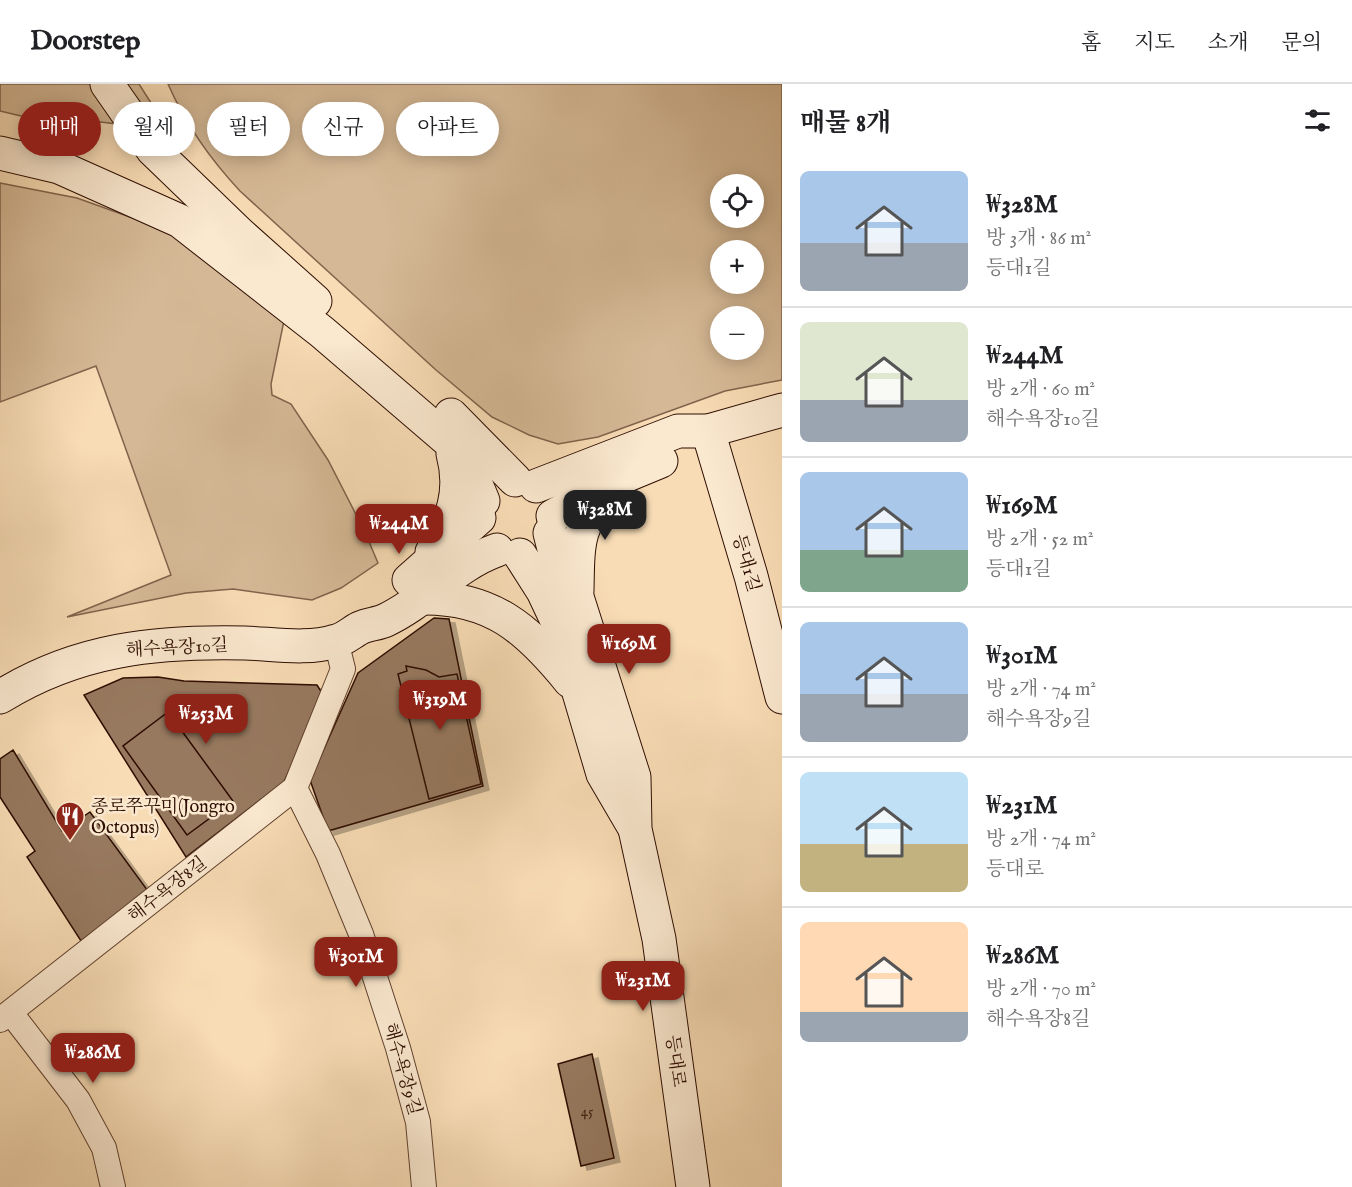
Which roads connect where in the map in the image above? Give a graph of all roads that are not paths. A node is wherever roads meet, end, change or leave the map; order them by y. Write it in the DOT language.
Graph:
graph roads {
  1 [pos="107,84"];
  2 [pos="0,153"];
  3 [pos="782,410"];
  4 [pos="717,431"];
  5 [pos="449,441"];
  6 [pos="620,478"];
  7 [pos="525,483"];
  8 [pos="481,509"];
  9 [pos="552,524"];
  10 [pos="508,552"];
  11 [pos="418,586"];
  12 [pos="577,597"];
  13 [pos="349,634"];
  14 [pos="580,695"];
  15 [pos="0,697"];
  16 [pos="782,697"];
  17 [pos="295,788"];
  18 [pos="635,829"];
  19 [pos="5,1017"];
  20 [pos="113,1187"];
  21 [pos="424,1187"];
  22 [pos="693,1187"];
  1 -- 7 [label="street"];
  2 -- 5 [label="street"];
  3 -- 4 [label="street"];
  4 -- 6 [label="street"];
  4 -- 7 [label="street"];
  4 -- 16 [label="street, 등대1길"];
  5 -- 8 [label="street"];
  5 -- 11 [label="street"];
  6 -- 9 [label="street"];
  6 -- 12 [label="street"];
  7 -- 8 [label="street"];
  7 -- 9 [label="street"];
  8 -- 10 [label="street"];
  8 -- 11 [label="street"];
  9 -- 10 [label="street"];
  9 -- 12 [label="street"];
  10 -- 11 [label="street"];
  10 -- 14 [label="street"];
  11 -- 13 [label="street, 해수욕장10길"];
  11 -- 14 [label="street"];
  12 -- 18 [label="street"];
  13 -- 15 [label="street, 해수욕장10길"];
  13 -- 17 [label="street, 해수욕장8길"];
  14 -- 18 [label="street"];
  17 -- 19 [label="street, 해수욕장8길"];
  17 -- 21 [label="street, 해수욕장9길"];
  18 -- 22 [label="street, 등대로"];
  19 -- 20 [label="street"];
}
